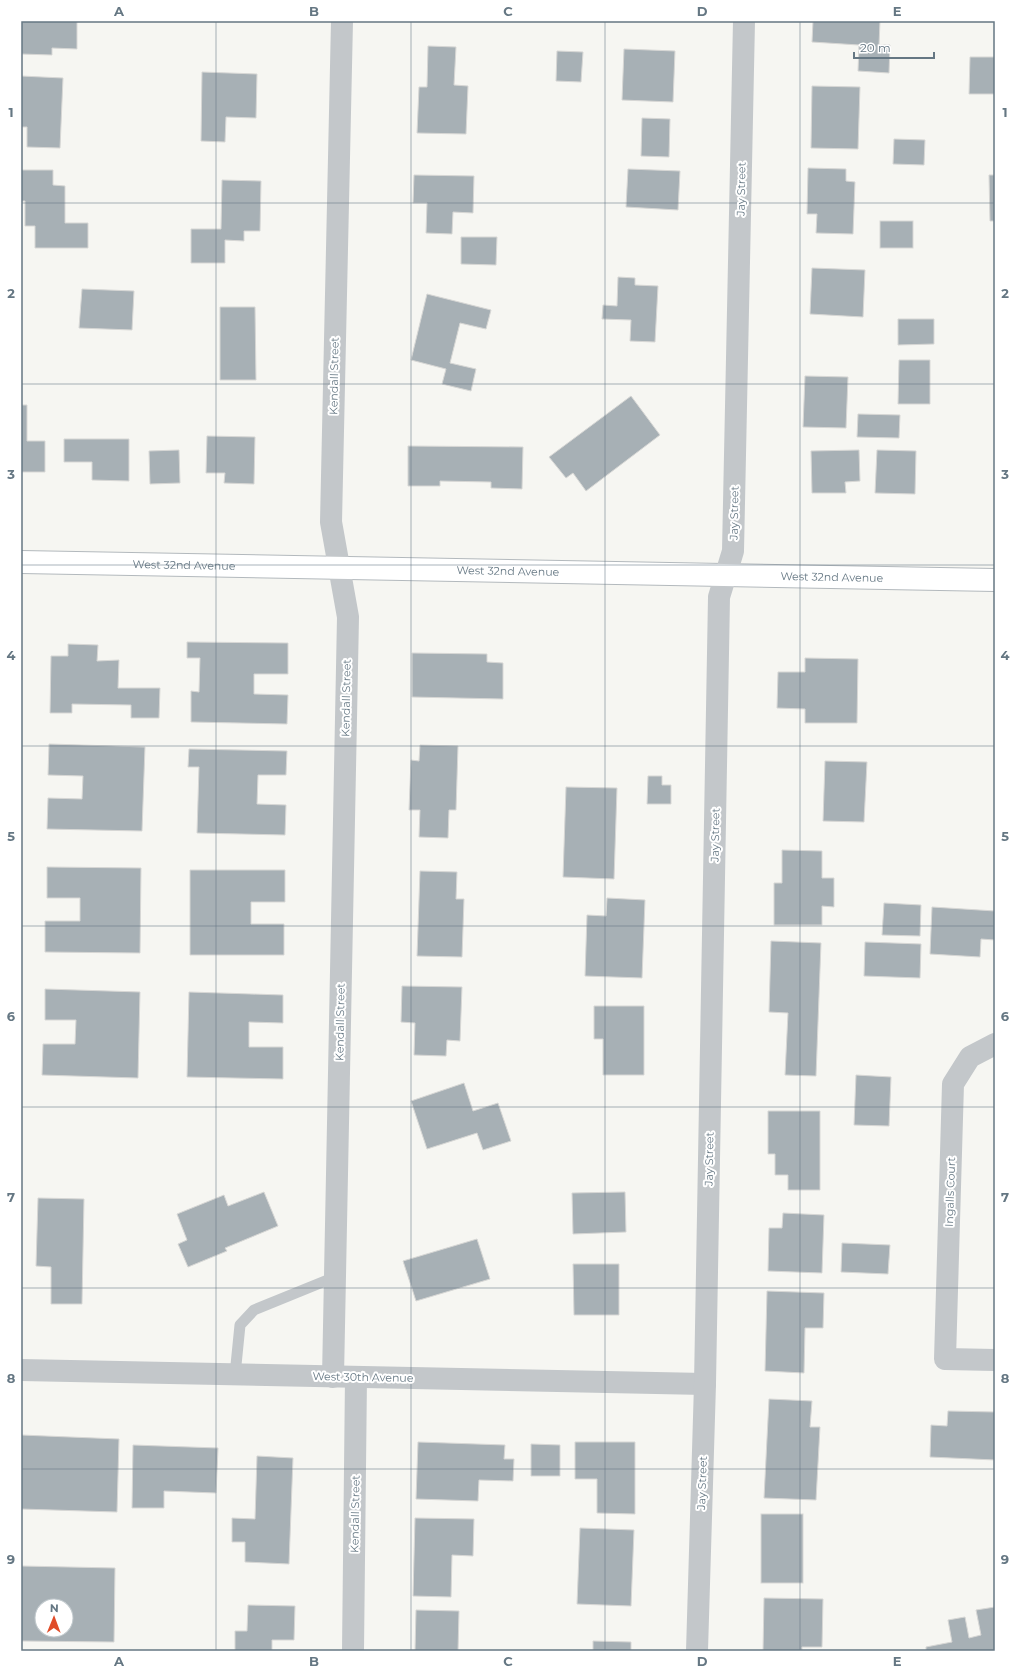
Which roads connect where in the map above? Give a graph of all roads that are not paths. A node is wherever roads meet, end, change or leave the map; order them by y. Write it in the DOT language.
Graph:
graph roads {
  1 [pos="342,21"];
  2 [pos="744,21"];
  3 [pos="21,562"];
  4 [pos="338,568"];
  5 [pos="725,576"];
  6 [pos="995,580"];
  7 [pos="995,1044"];
  8 [pos="335,1277"];
  9 [pos="995,1360"];
  10 [pos="21,1370"];
  11 [pos="235,1375"];
  12 [pos="333,1377"];
  13 [pos="356,1377"];
  14 [pos="705,1384"];
  15 [pos="353,1651"];
  16 [pos="697,1651"];
  1 -- 4 [label="street, Kendall Street"];
  2 -- 5 [label="street, Jay Street"];
  3 -- 4 [label="street, West 32nd Avenue"];
  4 -- 5 [label="street, West 32nd Avenue"];
  4 -- 8 [label="street, Kendall Street"];
  5 -- 6 [label="street, West 32nd Avenue"];
  5 -- 14 [label="street, Jay Street"];
  7 -- 9 [label="street, Ingalls Court"];
  8 -- 11 [label="lane"];
  8 -- 12 [label="street, Kendall Street"];
  10 -- 11 [label="street, West 30th Avenue"];
  11 -- 12 [label="street, West 30th Avenue"];
  12 -- 13 [label="street, West 30th Avenue"];
  13 -- 14 [label="street, West 30th Avenue"];
  13 -- 15 [label="street, Kendall Street"];
  14 -- 16 [label="street, Jay Street"];
}
